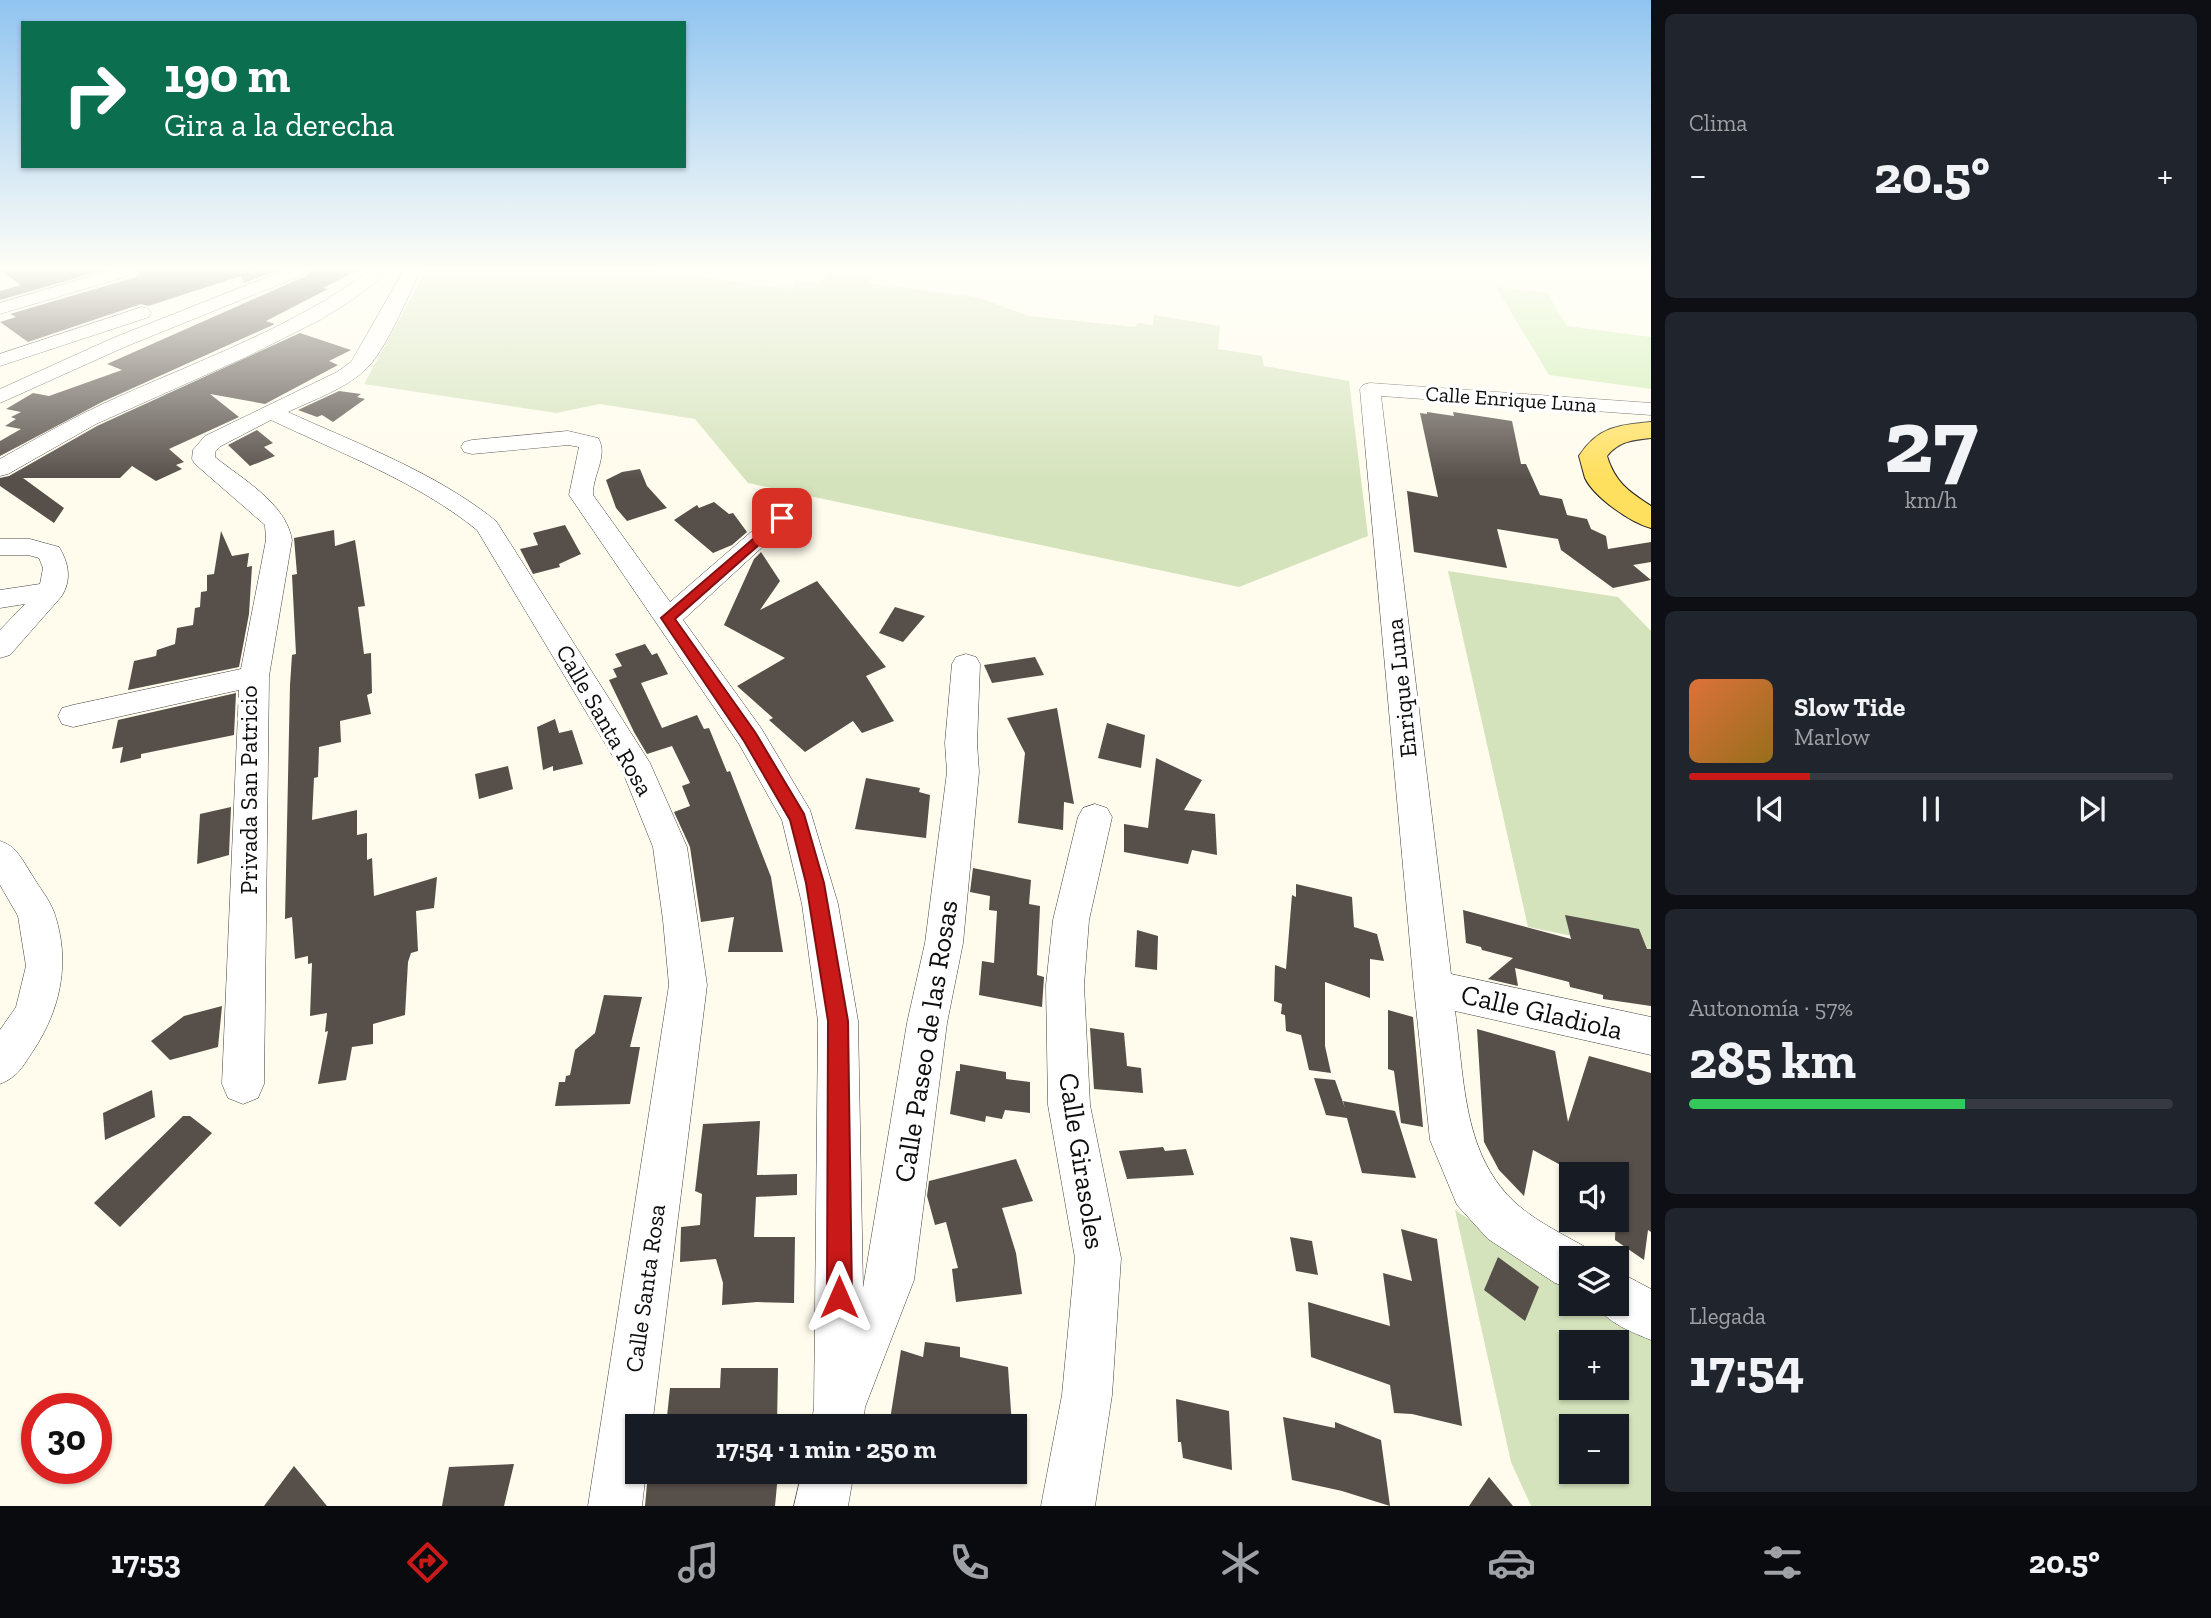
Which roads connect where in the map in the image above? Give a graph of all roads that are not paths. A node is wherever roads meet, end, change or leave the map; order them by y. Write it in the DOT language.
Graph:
graph roads {
  1 [pos="57,340"];
  2 [pos="115,340"];
  3 [pos="124,340"];
  4 [pos="264,340"];
  5 [pos="375,340"];
  6 [pos="120,342"];
  7 [pos="0,359"];
  8 [pos="1370,389"];
  9 [pos="0,397"];
  10 [pos="1651,409"];
  11 [pos="271,412"];
  12 [pos="1651,430"];
  13 [pos="472,447"];
  14 [pos="0,469"];
  15 [pos="782,518"];
  16 [pos="1651,519"];
  17 [pos="0,548"];
  18 [pos="52,592"];
  19 [pos="0,599"];
  20 [pos="668,618"];
  21 [pos="0,648"];
  22 [pos="966,664"];
  23 [pos="254,676"];
  24 [pos="73,716"];
  25 [pos="1095,817"];
  26 [pos="0,855"];
  27 [pos="1433,988"];
  28 [pos="1651,1036"];
  29 [pos="0,1064"];
  30 [pos="243,1084"];
  31 [pos="1559,1258"];
  32 [pos="1629,1302"];
  33 [pos="1651,1316"];
  34 [pos="838,1414"];
  35 [pos="839,1414"];
  36 [pos="826,1484"];
  37 [pos="614,1504"];
  38 [pos="821,1506"];
  39 [pos="1068,1506"];
  1 -- 7 [label="street"];
  2 -- 6 [label="street"];
  3 -- 6 [label="street"];
  4 -- 14 [label="street"];
  5 -- 11 [label="street"];
  6 -- 9 [label="street"];
  8 -- 10 [label="street, Calle Enrique Luna"];
  8 -- 27 [label="street, Enrique Luna"];
  11 -- 23 [label="street"];
  11 -- 37 [label="street, Calle Santa Rosa"];
  12 -- 16 [label="main road"];
  13 -- 20 [label="street"];
  15 -- 20 [label="street"];
  17 -- 18 [label="street"];
  18 -- 19 [label="street"];
  18 -- 21 [label="street"];
  20 -- 34 [label="street"];
  22 -- 35 [label="street, Calle Paseo de las Rosas"];
  23 -- 24 [label="street, Privada San Patricio"];
  23 -- 30 [label="street, Privada San Patricio"];
  25 -- 39 [label="street, Calle Girasoles"];
  26 -- 29 [label="street"];
  27 -- 28 [label="street, Calle Gladiola"];
  27 -- 31 [label="street, Enrique Luna"];
  32 -- 33 [label="street"];
  36 -- 38 [label="street"];
}
